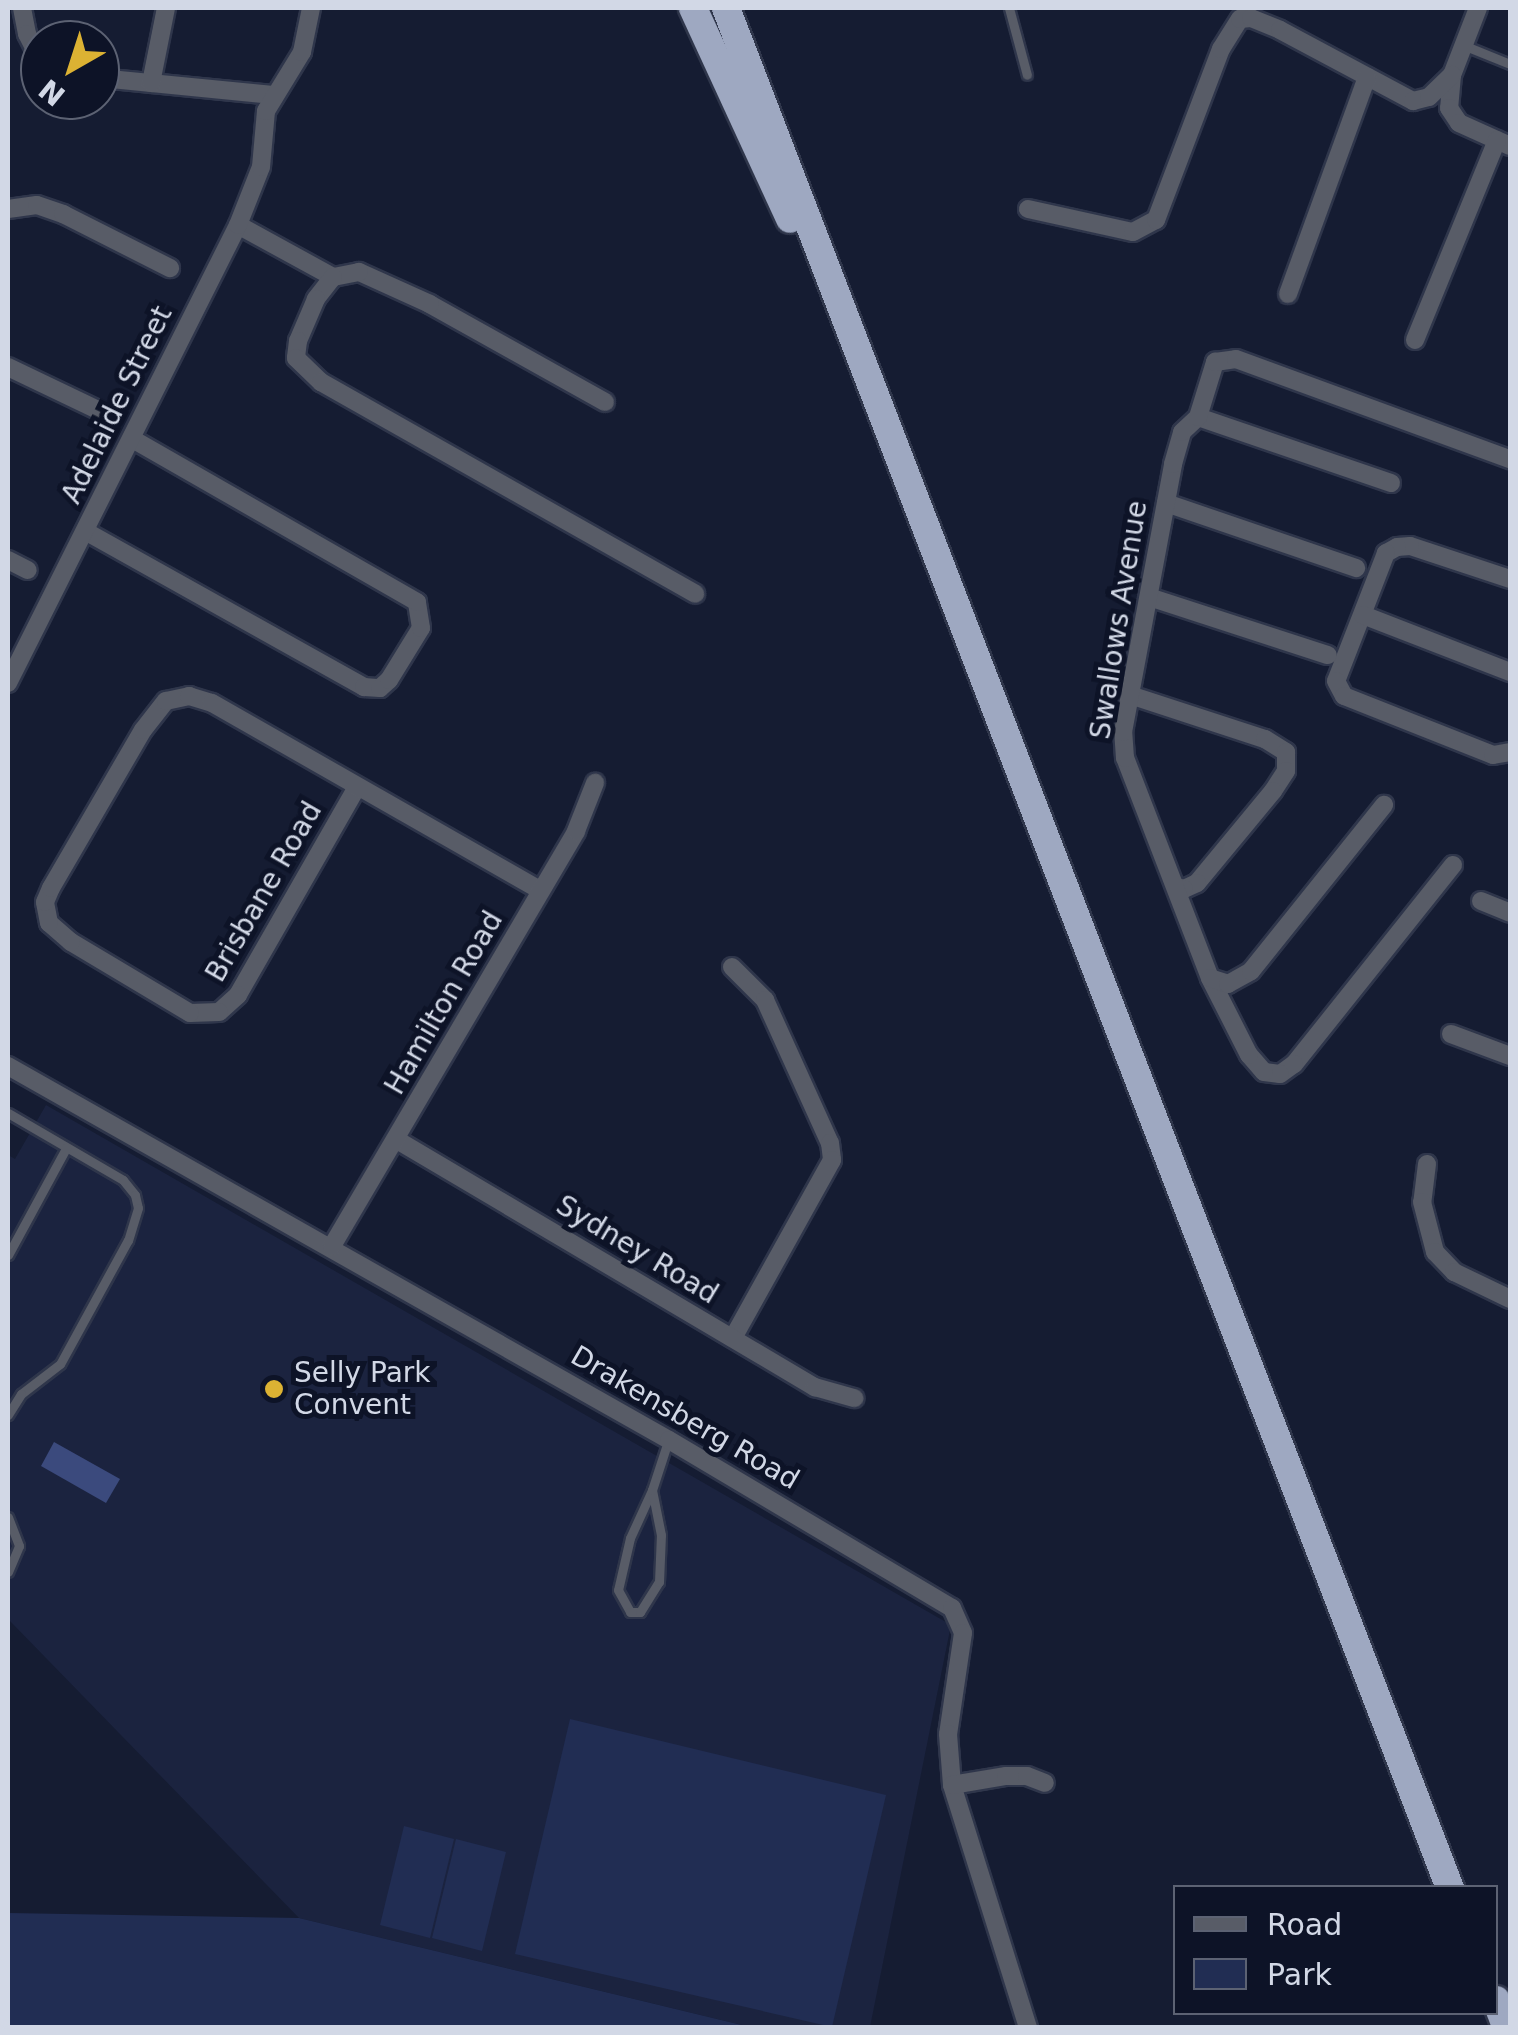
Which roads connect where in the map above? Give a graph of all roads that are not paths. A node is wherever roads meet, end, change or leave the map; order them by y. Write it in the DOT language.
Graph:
graph roads {
  1 [pos="166,8"];
  2 [pos="311,8"];
  3 [pos="693,8"];
  4 [pos="726,8"];
  5 [pos="1009,8"];
  6 [pos="1478,8"];
  7 [pos="1463,45"];
  8 [pos="1510,64"];
  9 [pos="1027,75"];
  10 [pos="1452,75"];
  11 [pos="1367,77"];
  12 [pos="120,80"];
  13 [pos="150,83"];
  14 [pos="274,94"];
  15 [pos="1504,143"];
  16 [pos="1028,208"];
  17 [pos="8,209"];
  18 [pos="238,225"];
  19 [pos="170,268"];
  20 [pos="333,277"];
  21 [pos="1288,294"];
  22 [pos="845,321"];
  23 [pos="1415,340"];
  24 [pos="8,367"];
  25 [pos="605,402"];
  26 [pos="104,413"];
  27 [pos="1198,417"];
  28 [pos="132,439"];
  29 [pos="1510,459"];
  30 [pos="1390,483"];
  31 [pos="1166,503"];
  32 [pos="85,532"];
  33 [pos="8,560"];
  34 [pos="1356,568"];
  35 [pos="28,570"];
  36 [pos="1510,579"];
  37 [pos="695,594"];
  38 [pos="1149,597"];
  39 [pos="1363,615"];
  40 [pos="1328,655"];
  41 [pos="1510,672"];
  42 [pos="8,683"];
  43 [pos="1130,695"];
  44 [pos="1510,752"];
  45 [pos="594,782"];
  46 [pos="357,787"];
  47 [pos="1384,805"];
  48 [pos="1453,865"];
  49 [pos="1177,887"];
  50 [pos="540,890"];
  51 [pos="1481,901"];
  52 [pos="1510,912"];
  53 [pos="732,967"];
  54 [pos="1210,978"];
  55 [pos="1452,1034"];
  56 [pos="1510,1056"];
  57 [pos="8,1066"];
  58 [pos="8,1113"];
  59 [pos="397,1140"];
  60 [pos="66,1148"];
  61 [pos="1428,1164"];
  62 [pos="332,1246"];
  63 [pos="8,1255"];
  64 [pos="1510,1300"];
  65 [pos="733,1338"];
  66 [pos="854,1398"];
  67 [pos="8,1415"];
  68 [pos="669,1440"];
  69 [pos="652,1490"];
  70 [pos="8,1516"];
  71 [pos="8,1572"];
  72 [pos="1045,1782"];
  73 [pos="952,1785"];
  74 [pos="1449,1885"];
  75 [pos="1028,2028"];
  1 -- 13 [label="street"];
  2 -- 14 [label="street"];
  3 -- 22 [label="highway"];
  4 -- 22 [label="highway"];
  5 -- 9 [label="lane"];
  6 -- 7 [label="street"];
  7 -- 8 [label="lane"];
  7 -- 10 [label="street"];
  10 -- 11 [label="street"];
  10 -- 15 [label="street"];
  11 -- 16 [label="street"];
  11 -- 21 [label="street"];
  12 -- 13 [label="street"];
  13 -- 14 [label="street"];
  14 -- 18 [label="street, Adelaide Street"];
  15 -- 23 [label="street"];
  17 -- 19 [label="street"];
  18 -- 20 [label="street"];
  18 -- 28 [label="street, Adelaide Street"];
  20 -- 25 [label="street"];
  20 -- 37 [label="street"];
  22 -- 74 [label="highway"];
  24 -- 26 [label="street"];
  27 -- 29 [label="street, Swallows Avenue"];
  27 -- 30 [label="street"];
  27 -- 31 [label="street, Swallows Avenue"];
  28 -- 32 [label="street, Adelaide Street"];
  28 -- 32 [label="street"];
  31 -- 34 [label="street"];
  31 -- 38 [label="street, Swallows Avenue"];
  32 -- 42 [label="street, Adelaide Street"];
  33 -- 35 [label="street"];
  36 -- 39 [label="street"];
  38 -- 40 [label="street"];
  38 -- 43 [label="street, Swallows Avenue"];
  39 -- 41 [label="street"];
  39 -- 44 [label="street"];
  43 -- 49 [label="street, Swallows Avenue"];
  43 -- 49 [label="street"];
  45 -- 50 [label="street, Hamilton Road"];
  46 -- 46 [label="street, Brisbane Road"];
  46 -- 50 [label="street, Brisbane Road"];
  47 -- 54 [label="street"];
  48 -- 54 [label="street, Swallows Avenue"];
  49 -- 54 [label="street, Swallows Avenue"];
  50 -- 59 [label="street, Hamilton Road"];
  51 -- 52 [label="street"];
  53 -- 65 [label="street"];
  55 -- 56 [label="street"];
  57 -- 62 [label="street, Drakensberg Road"];
  58 -- 60 [label="lane"];
  59 -- 62 [label="street, Hamilton Road"];
  59 -- 65 [label="street, Sydney Road"];
  60 -- 63 [label="lane"];
  60 -- 67 [label="lane"];
  61 -- 64 [label="street"];
  62 -- 68 [label="street, Drakensberg Road"];
  65 -- 66 [label="street, Sydney Road"];
  68 -- 69 [label="lane"];
  68 -- 73 [label="street, Drakensberg Road"];
  69 -- 69 [label="lane"];
  70 -- 71 [label="lane"];
  72 -- 73 [label="street"];
  73 -- 75 [label="street, Drakensberg Road"];
}
